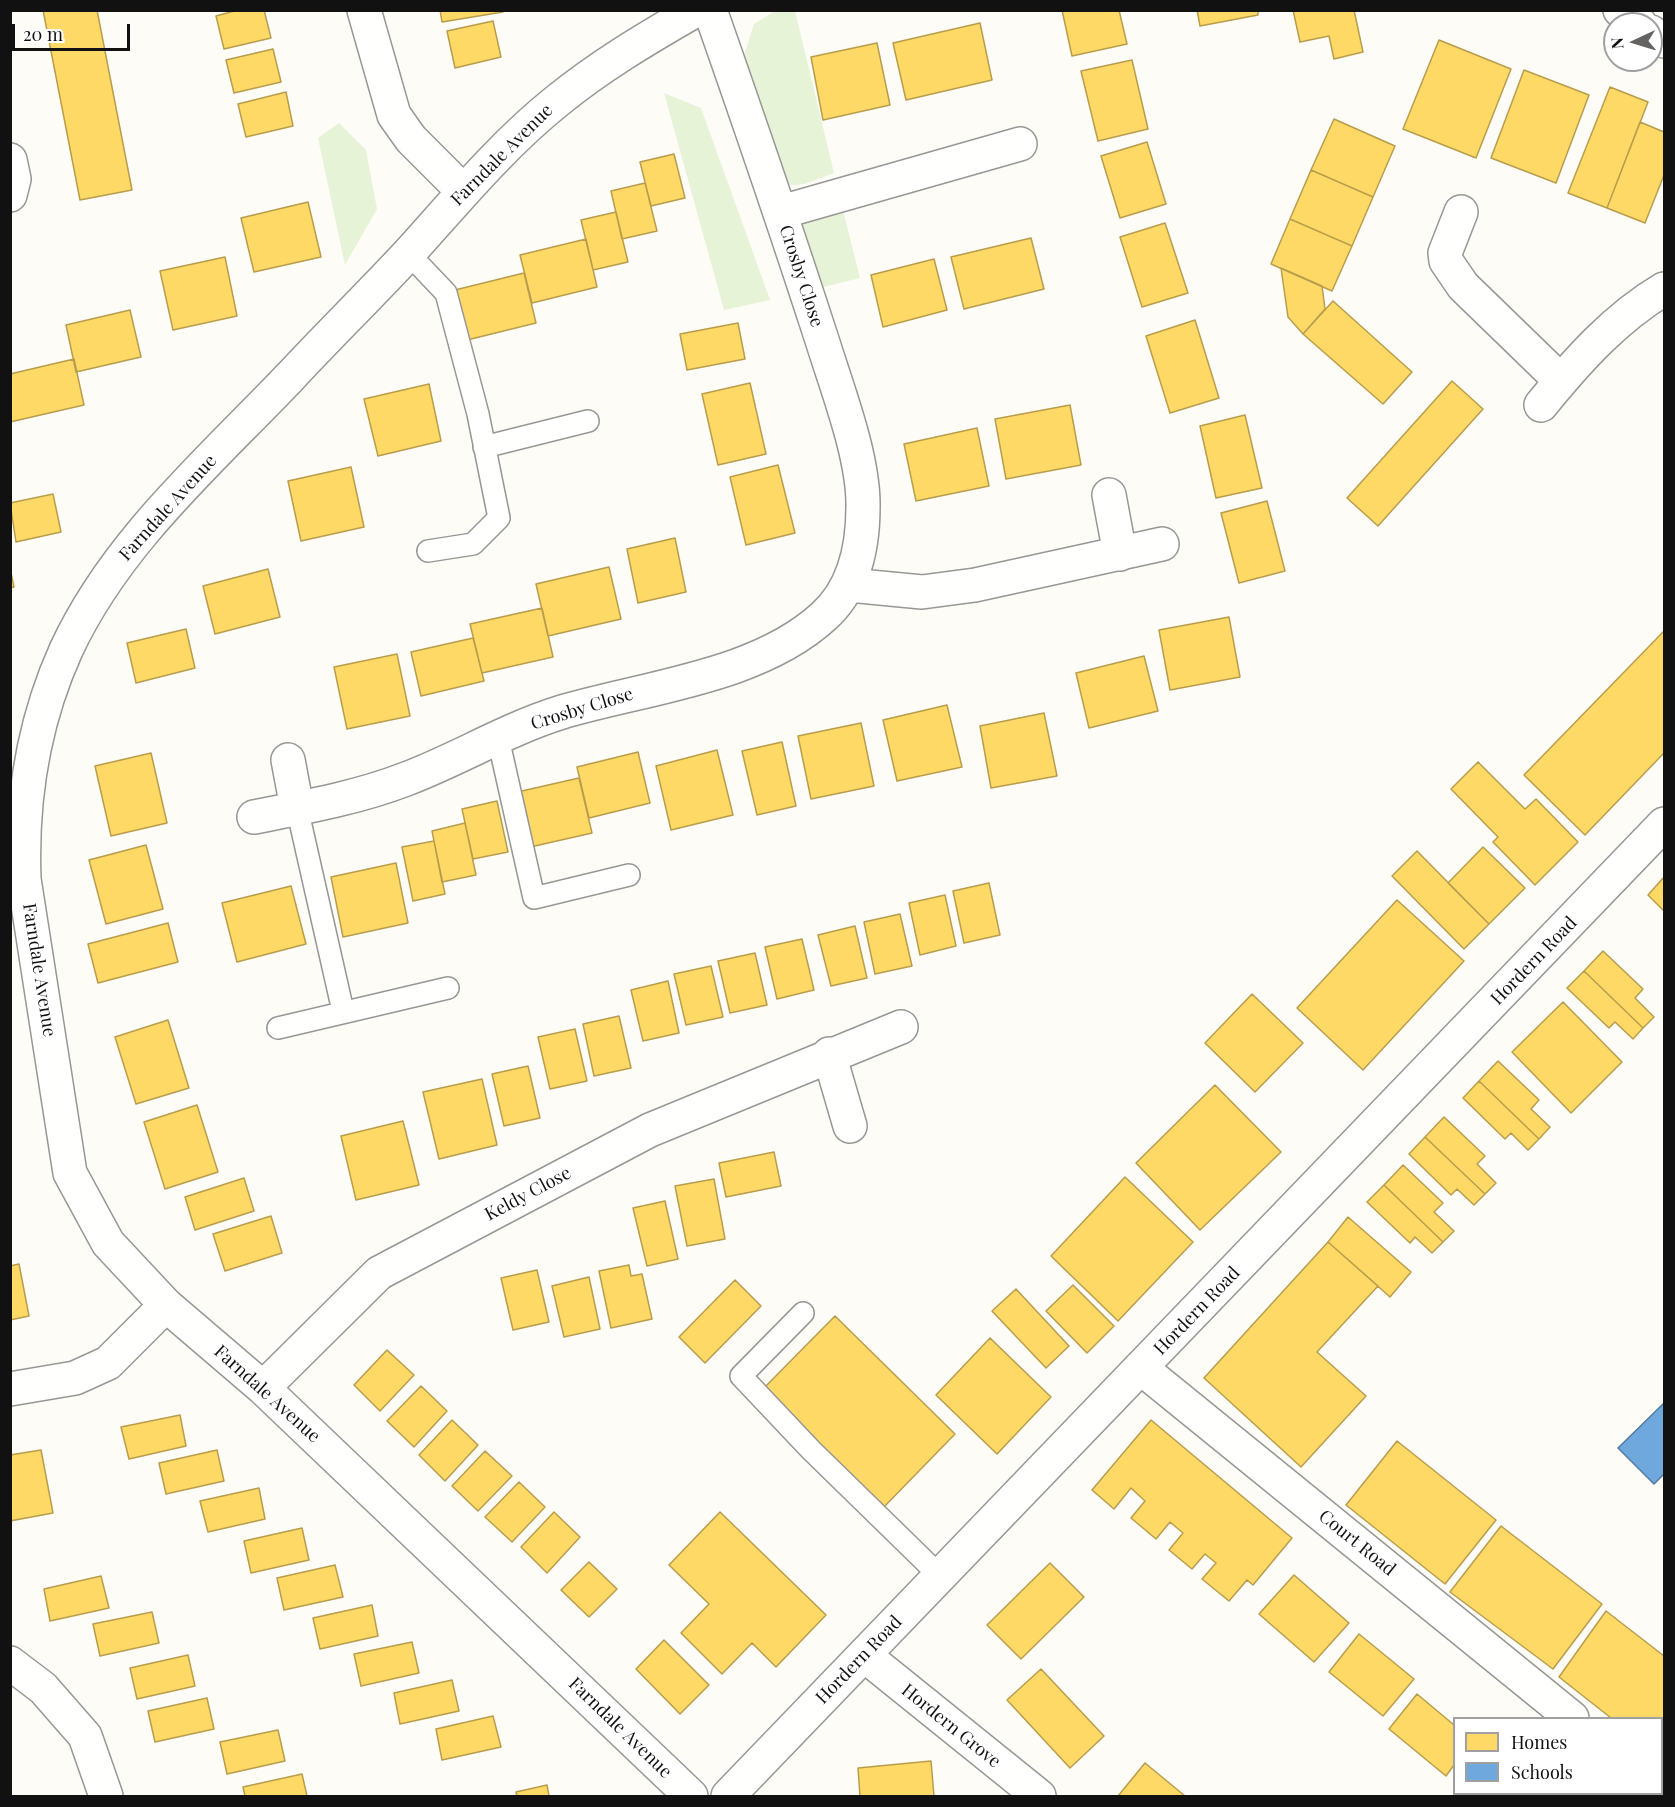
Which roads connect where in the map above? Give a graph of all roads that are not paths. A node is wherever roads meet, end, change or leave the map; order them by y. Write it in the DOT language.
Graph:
graph roads {
  1 [pos="363,10"];
  2 [pos="696,10"];
  3 [pos="710,10"];
  4 [pos="1020,144"];
  5 [pos="10,160"];
  6 [pos="463,191"];
  7 [pos="10,195"];
  8 [pos="1461,212"];
  9 [pos="781,213"];
  10 [pos="408,253"];
  11 [pos="1665,289"];
  12 [pos="588,422"];
  13 [pos="484,447"];
  14 [pos="1109,495"];
  15 [pos="1162,544"];
  16 [pos="428,551"];
  17 [pos="1120,554"];
  18 [pos="849,585"];
  19 [pos="498,738"];
  20 [pos="288,760"];
  21 [pos="297,808"];
  22 [pos="254,816"];
  23 [pos="1665,825"];
  24 [pos="629,875"];
  25 [pos="23,959"];
  26 [pos="448,988"];
  27 [pos="343,1011"];
  28 [pos="901,1027"];
  29 [pos="278,1028"];
  30 [pos="829,1054"];
  31 [pos="850,1126"];
  32 [pos="166,1305"];
  33 [pos="803,1313"];
  34 [pos="1142,1368"];
  35 [pos="263,1388"];
  36 [pos="10,1389"];
  37 [pos="940,1576"];
  38 [pos="864,1655"];
  39 [pos="10,1663"];
  40 [pos="1570,1717"];
  41 [pos="106,1797"];
  42 [pos="691,1797"];
  43 [pos="728,1797"];
  44 [pos="1039,1797"];
  1 -- 6 [label="street"];
  2 -- 6 [label="street, Farndale Avenue"];
  3 -- 9 [label="street, Crosby Close"];
  4 -- 9 [label="street, Crosby Close"];
  5 -- 7 [label="street"];
  6 -- 10 [label="street, Farndale Avenue"];
  8 -- 11 [label="street"];
  9 -- 18 [label="street, Crosby Close"];
  10 -- 13 [label="lane"];
  10 -- 25 [label="street, Farndale Avenue"];
  12 -- 13 [label="lane"];
  13 -- 16 [label="lane"];
  14 -- 17 [label="street"];
  15 -- 17 [label="street"];
  17 -- 18 [label="street"];
  18 -- 19 [label="street, Crosby Close"];
  19 -- 21 [label="street, Crosby Close"];
  19 -- 24 [label="lane"];
  20 -- 21 [label="street"];
  21 -- 22 [label="street, Crosby Close"];
  21 -- 27 [label="lane"];
  23 -- 34 [label="street, Hordern Road"];
  25 -- 32 [label="street, Farndale Avenue"];
  26 -- 27 [label="lane"];
  27 -- 29 [label="lane"];
  28 -- 30 [label="street, Keldy Close"];
  30 -- 31 [label="street"];
  30 -- 35 [label="street, Keldy Close"];
  32 -- 35 [label="street, Farndale Avenue"];
  32 -- 36 [label="street"];
  33 -- 37 [label="lane"];
  34 -- 37 [label="street, Hordern Road"];
  34 -- 40 [label="street, Court Road"];
  35 -- 42 [label="street, Farndale Avenue"];
  37 -- 38 [label="street, Hordern Road"];
  38 -- 43 [label="street, Hordern Road"];
  38 -- 44 [label="street, Hordern Grove"];
  39 -- 41 [label="street"];
}
